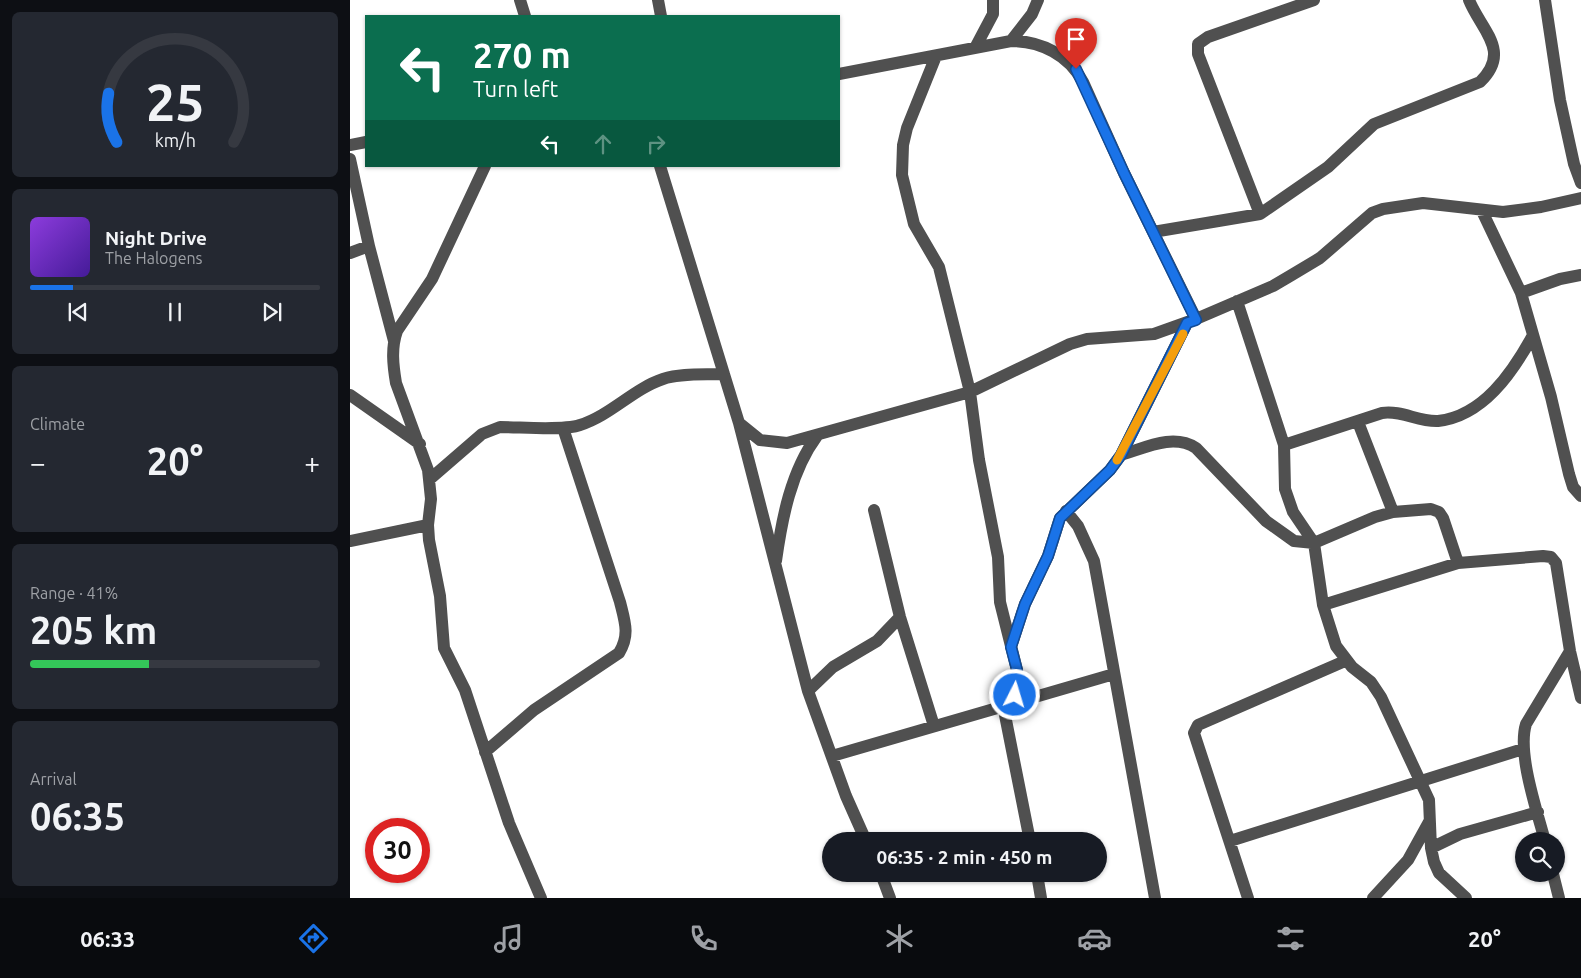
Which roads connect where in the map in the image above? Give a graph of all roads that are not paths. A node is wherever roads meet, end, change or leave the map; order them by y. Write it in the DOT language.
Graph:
graph roads {
  1 [pos="520,0"];
  2 [pos="658,0"];
  3 [pos="993,0"];
  4 [pos="1038,0"];
  5 [pos="1314,0"];
  6 [pos="1469,0"];
  7 [pos="1545,0"];
  8 [pos="525,15"];
  9 [pos="661,15"];
  10 [pos="1011,41"];
  11 [pos="975,48"];
  12 [pos="936,56"];
  13 [pos="840,74"];
  14 [pos="365,142"];
  15 [pos="350,145"];
  16 [pos="350,159"];
  17 [pos="485,167"];
  18 [pos="660,167"];
  19 [pos="1581,183"];
  20 [pos="1581,198"];
  21 [pos="1482,211"];
  22 [pos="1260,214"];
  23 [pos="1153,232"];
  24 [pos="369,246"];
  25 [pos="350,253"];
  26 [pos="1581,275"];
  27 [pos="1521,293"];
  28 [pos="1237,301"];
  29 [pos="1192,321"];
  30 [pos="1532,337"];
  31 [pos="394,341"];
  32 [pos="724,374"];
  33 [pos="970,392"];
  34 [pos="350,395"];
  35 [pos="1358,422"];
  36 [pos="738,423"];
  37 [pos="563,428"];
  38 [pos="817,436"];
  39 [pos="420,444"];
  40 [pos="1284,445"];
  41 [pos="1121,455"];
  42 [pos="430,480"];
  43 [pos="1581,496"];
  44 [pos="874,510"];
  45 [pos="1066,511"];
  46 [pos="1392,512"];
  47 [pos="428,525"];
  48 [pos="350,541"];
  49 [pos="1314,543"];
  50 [pos="1458,563"];
  51 [pos="775,568"];
  52 [pos="1323,605"];
  53 [pos="900,617"];
  54 [pos="1011,647"];
  55 [pos="1570,651"];
  56 [pos="1345,661"];
  57 [pos="1114,674"];
  58 [pos="808,691"];
  59 [pos="1581,698"];
  60 [pos="1007,704"];
  61 [pos="934,726"];
  62 [pos="1523,749"];
  63 [pos="485,752"];
  64 [pos="832,756"];
  65 [pos="1421,781"];
  66 [pos="1538,812"];
  67 [pos="1430,820"];
  68 [pos="862,832"];
  69 [pos="1028,832"];
  70 [pos="1543,832"];
  71 [pos="1230,841"];
  72 [pos="1431,848"];
  73 [pos="884,882"];
  74 [pos="1038,882"];
  75 [pos="1555,882"];
  76 [pos="541,898"];
  77 [pos="890,898"];
  78 [pos="1041,898"];
  79 [pos="1155,898"];
  80 [pos="1248,898"];
  81 [pos="1374,898"];
  82 [pos="1466,898"];
  83 [pos="1559,898"];
  1 -- 8 [label="street"];
  2 -- 9 [label="street"];
  3 -- 11 [label="street"];
  4 -- 10 [label="street"];
  5 -- 22 [label="street"];
  6 -- 22 [label="street"];
  7 -- 19 [label="street"];
  10 -- 11 [label="street"];
  10 -- 23 [label="street"];
  11 -- 12 [label="street"];
  12 -- 13 [label="street"];
  12 -- 33 [label="street"];
  14 -- 15 [label="street"];
  16 -- 24 [label="street"];
  17 -- 31 [label="street"];
  18 -- 32 [label="street"];
  20 -- 21 [label="street"];
  21 -- 27 [label="street"];
  21 -- 28 [label="street"];
  22 -- 23 [label="street"];
  23 -- 29 [label="street"];
  24 -- 25 [label="street"];
  24 -- 31 [label="street"];
  26 -- 27 [label="street"];
  27 -- 30 [label="street"];
  28 -- 29 [label="street"];
  28 -- 40 [label="street"];
  29 -- 33 [label="street"];
  29 -- 41 [label="street"];
  30 -- 35 [label="street"];
  30 -- 43 [label="street"];
  31 -- 39 [label="street"];
  32 -- 36 [label="street"];
  32 -- 37 [label="street"];
  33 -- 38 [label="street"];
  33 -- 54 [label="street"];
  34 -- 39 [label="street"];
  35 -- 40 [label="street"];
  35 -- 46 [label="street"];
  36 -- 38 [label="street"];
  36 -- 51 [label="street"];
  37 -- 42 [label="street"];
  37 -- 63 [label="street"];
  38 -- 51 [label="street"];
  39 -- 42 [label="street"];
  40 -- 49 [label="street"];
  41 -- 45 [label="street"];
  41 -- 49 [label="street"];
  42 -- 47 [label="street"];
  44 -- 53 [label="street"];
  45 -- 54 [label="street"];
  45 -- 57 [label="street"];
  46 -- 49 [label="street"];
  46 -- 50 [label="street"];
  47 -- 48 [label="street"];
  47 -- 63 [label="street"];
  49 -- 52 [label="street"];
  50 -- 52 [label="street"];
  50 -- 55 [label="street"];
  51 -- 58 [label="street"];
  52 -- 56 [label="street"];
  53 -- 58 [label="street"];
  53 -- 61 [label="street"];
  54 -- 60 [label="street"];
  55 -- 59 [label="street"];
  55 -- 62 [label="street"];
  56 -- 65 [label="street"];
  56 -- 71 [label="street"];
  57 -- 60 [label="street"];
  57 -- 79 [label="street"];
  58 -- 64 [label="street"];
  60 -- 61 [label="street"];
  60 -- 69 [label="street"];
  61 -- 64 [label="street"];
  62 -- 65 [label="street"];
  62 -- 66 [label="street"];
  63 -- 76 [label="street"];
  64 -- 68 [label="street"];
  65 -- 67 [label="street"];
  65 -- 71 [label="street"];
  66 -- 70 [label="street"];
  66 -- 72 [label="street"];
  67 -- 72 [label="street"];
  67 -- 81 [label="street"];
  71 -- 80 [label="street"];
  72 -- 82 [label="street"];
  73 -- 77 [label="street"];
  74 -- 78 [label="street"];
  75 -- 83 [label="street"];
}
